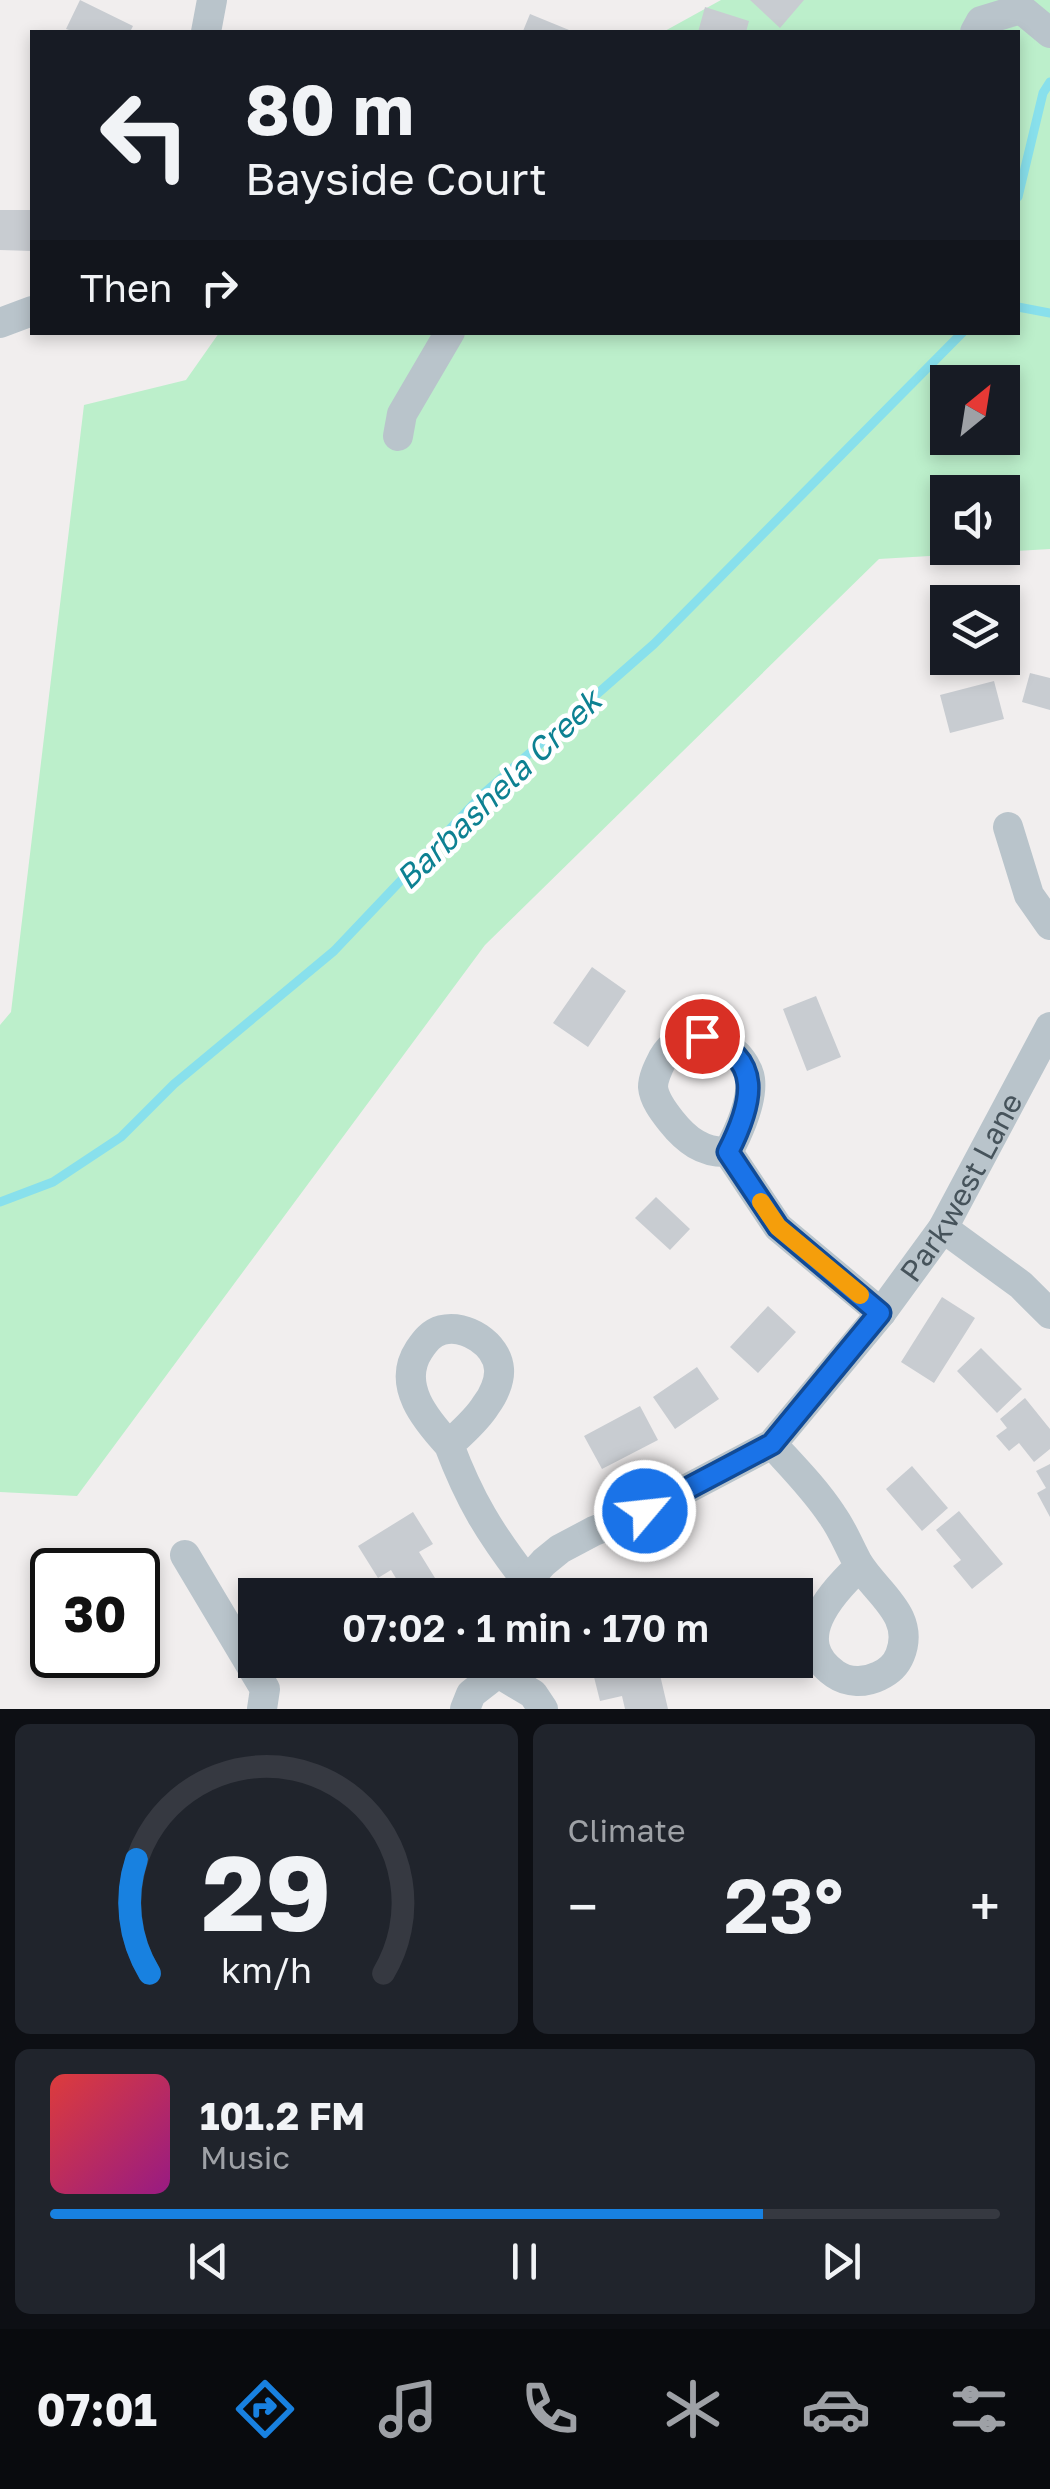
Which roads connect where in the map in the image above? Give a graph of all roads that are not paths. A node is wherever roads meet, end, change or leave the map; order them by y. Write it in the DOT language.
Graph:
graph roads {
  1 [pos="212,0"];
  2 [pos="206,30"];
  3 [pos="975,30"];
  4 [pos="1049,32"];
  5 [pos="30,311"];
  6 [pos="0,323"];
  7 [pos="448,335"];
  8 [pos="398,436"];
  9 [pos="1008,827"];
  10 [pos="1050,925"];
  11 [pos="1050,1027"];
  12 [pos="728,1152"];
  13 [pos="943,1228"];
  14 [pos="880,1313"];
  15 [pos="1050,1314"];
  16 [pos="772,1444"];
  17 [pos="449,1445"];
  18 [pos="185,1555"];
  19 [pos="860,1566"];
  20 [pos="514,1578"];
  21 [pos="530,1578"];
  22 [pos="486,1678"];
  23 [pos="513,1678"];
  24 [pos="262,1709"];
  25 [pos="464,1709"];
  26 [pos="544,1709"];
  1 -- 2 [label="street"];
  3 -- 4 [label="street"];
  5 -- 6 [label="street"];
  7 -- 8 [label="street"];
  9 -- 10 [label="street"];
  11 -- 13 [label="street, Parkwest Lane"];
  12 -- 14 [label="street"];
  13 -- 14 [label="street, Parkwest Lane"];
  13 -- 15 [label="street"];
  14 -- 16 [label="street, Parkwest Lane"];
  16 -- 19 [label="street"];
  16 -- 21 [label="street, Parkwest Lane"];
  17 -- 20 [label="street"];
  18 -- 24 [label="street"];
  22 -- 25 [label="street"];
  23 -- 26 [label="street"];
}
